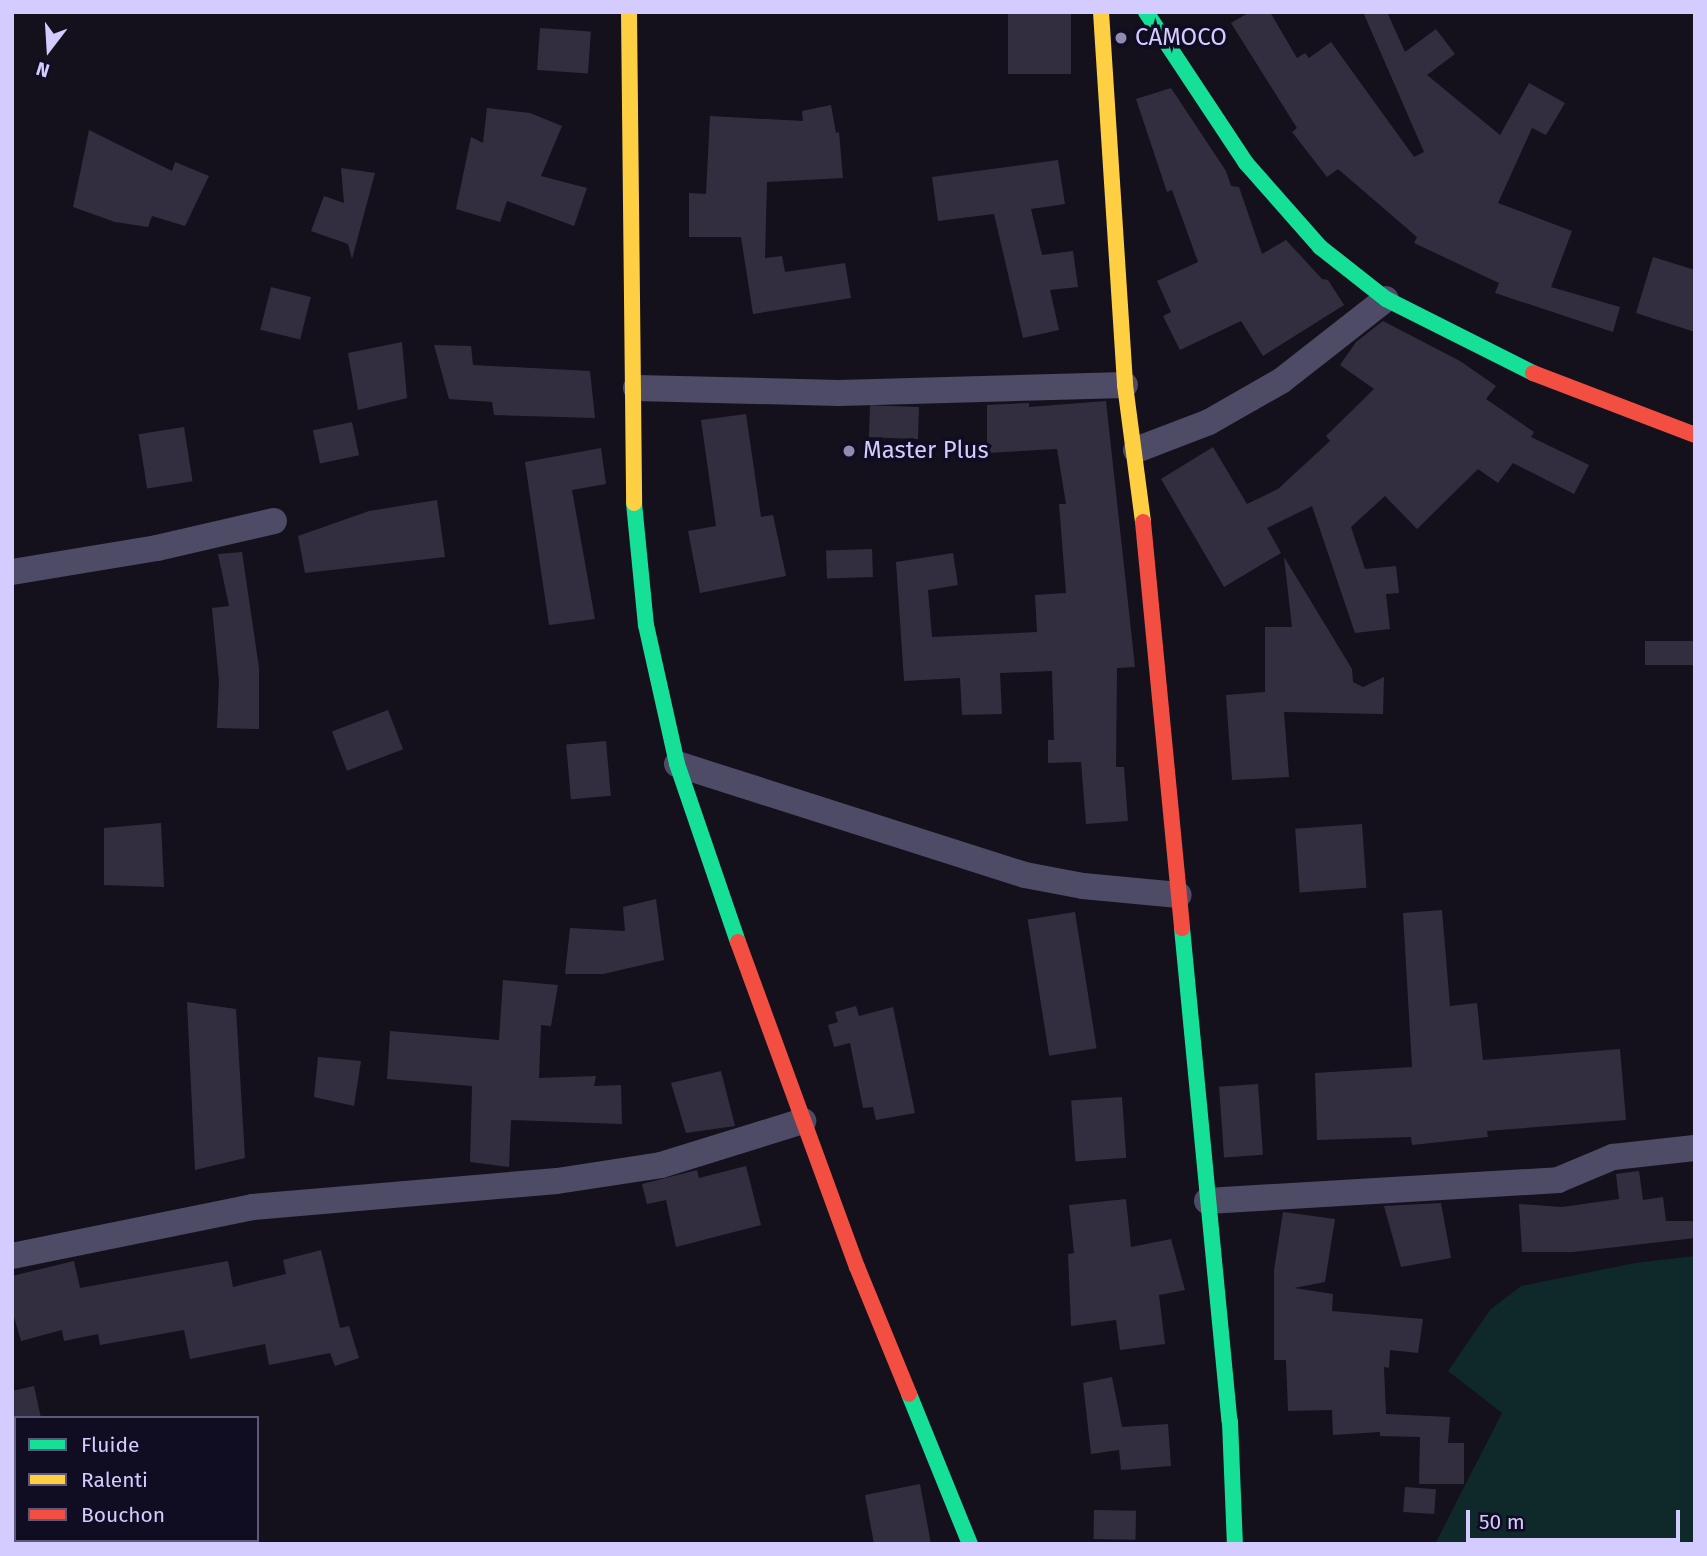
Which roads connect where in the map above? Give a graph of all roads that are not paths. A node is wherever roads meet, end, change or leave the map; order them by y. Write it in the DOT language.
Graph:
graph roads {
  1 [pos="629,12"];
  2 [pos="1101,12"];
  3 [pos="1146,12"];
  4 [pos="1386,299"];
  5 [pos="1125,385"];
  6 [pos="636,388"];
  7 [pos="1695,435"];
  8 [pos="1136,450"];
  9 [pos="274,521"];
  10 [pos="12,572"];
  11 [pos="677,765"];
  12 [pos="1179,895"];
  13 [pos="803,1121"];
  14 [pos="1695,1148"];
  15 [pos="1207,1201"];
  16 [pos="12,1256"];
  17 [pos="970,1544"];
  18 [pos="1235,1544"];
  1 -- 6 [label="main road"];
  2 -- 5 [label="main road"];
  3 -- 4 [label="main road"];
  4 -- 7 [label="main road"];
  4 -- 8 [label="street"];
  5 -- 6 [label="street"];
  5 -- 8 [label="main road"];
  6 -- 11 [label="main road"];
  8 -- 12 [label="main road"];
  9 -- 10 [label="street"];
  11 -- 12 [label="street"];
  11 -- 13 [label="main road"];
  12 -- 15 [label="main road"];
  13 -- 16 [label="street"];
  13 -- 17 [label="main road"];
  14 -- 15 [label="street"];
  15 -- 18 [label="main road"];
}
